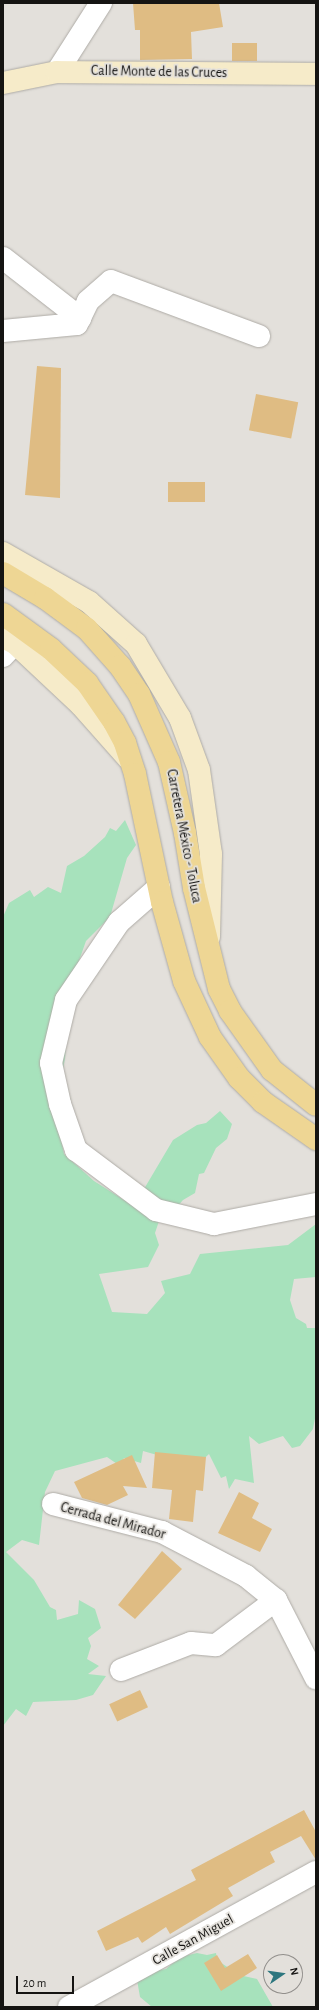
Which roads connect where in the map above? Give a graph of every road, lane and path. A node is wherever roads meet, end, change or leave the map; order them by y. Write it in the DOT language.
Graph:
graph roads {
  1 [pos="101,3"];
  2 [pos="57,72"];
  3 [pos="316,74"];
  4 [pos="3,83"];
  5 [pos="3,258"];
  6 [pos="80,318"];
  7 [pos="3,332"];
  8 [pos="259,336"];
  9 [pos="3,553"];
  10 [pos="3,573"];
  11 [pos="3,614"];
  12 [pos="7,645"];
  13 [pos="131,760"];
  14 [pos="159,887"];
  15 [pos="209,956"];
  16 [pos="316,1105"];
  17 [pos="316,1139"];
  18 [pos="316,1204"];
  19 [pos="53,1504"];
  20 [pos="276,1600"];
  21 [pos="122,1670"];
  22 [pos="316,1678"];
  23 [pos="316,1872"];
  24 [pos="69,2007"];
  1 -- 2 [label="street"];
  2 -- 3 [label="street, Calle Monte de las Cruces"];
  2 -- 4 [label="street, Calle Monte de las Cruces"];
  5 -- 6 [label="street"];
  6 -- 7 [label="street"];
  6 -- 8 [label="street"];
  9 -- 15 [label="street"];
  10 -- 15 [label="main road, Carretera México - Toluca"];
  11 -- 13 [label="main road"];
  12 -- 13 [label="street"];
  13 -- 14 [label="main road"];
  14 -- 17 [label="main road"];
  14 -- 18 [label="street"];
  15 -- 16 [label="main road, Carretera México - Toluca"];
  19 -- 20 [label="street, Cerrada del Mirador"];
  20 -- 21 [label="street"];
  20 -- 22 [label="street, Cerrada del Mirador"];
  23 -- 24 [label="street, Calle San Miguel"];
}
